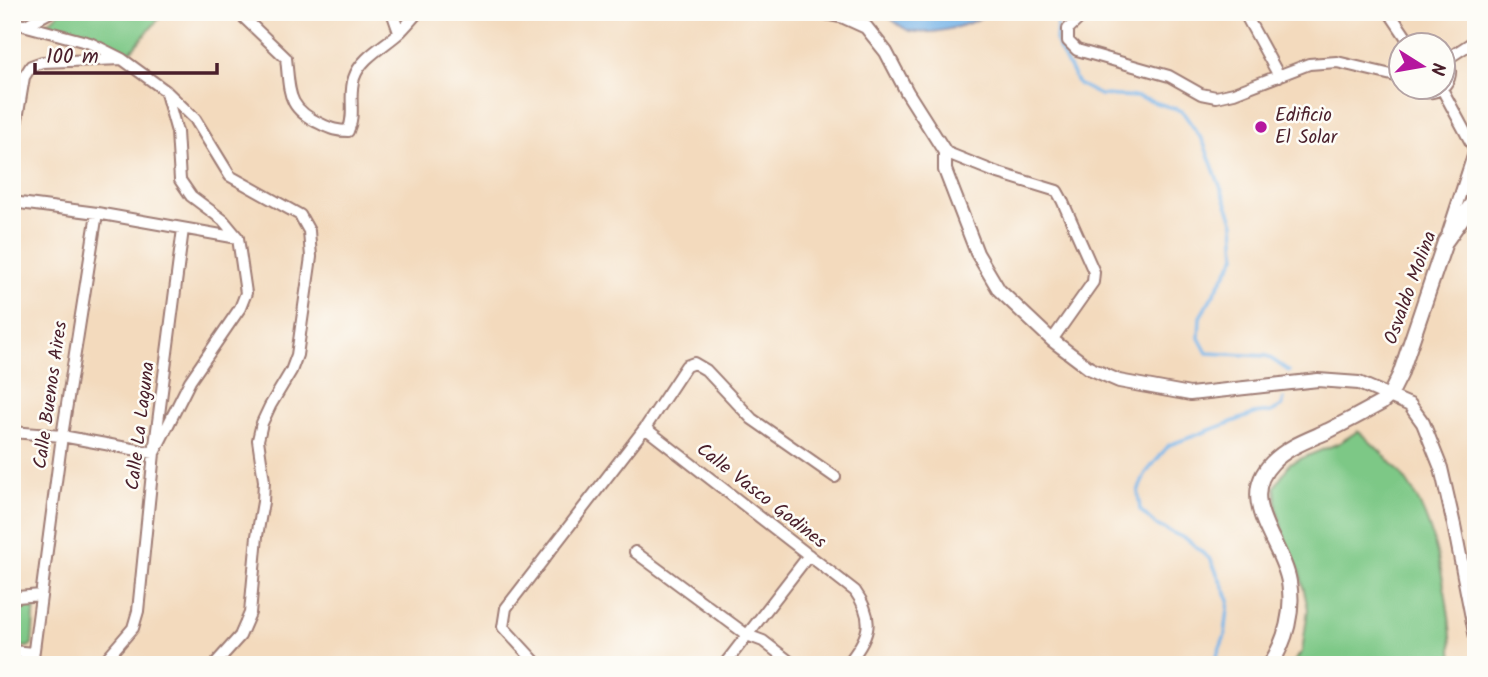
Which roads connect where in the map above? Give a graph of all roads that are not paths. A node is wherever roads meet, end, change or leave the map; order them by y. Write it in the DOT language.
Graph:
graph roads {
  1 [pos="50,12"];
  2 [pos="238,12"];
  3 [pos="392,12"];
  4 [pos="418,12"];
  5 [pos="820,12"];
  6 [pos="1086,12"];
  7 [pos="1244,12"];
  8 [pos="1389,12"];
  9 [pos="12,22"];
  10 [pos="26,25"];
  11 [pos="399,32"];
  12 [pos="1403,32"];
  13 [pos="1476,40"];
  14 [pos="1456,50"];
  15 [pos="122,59"];
  16 [pos="1386,74"];
  17 [pos="1279,75"];
  18 [pos="166,91"];
  19 [pos="1449,102"];
  20 [pos="12,149"];
  21 [pos="945,152"];
  22 [pos="1475,152"];
  23 [pos="1476,198"];
  24 [pos="12,202"];
  25 [pos="97,214"];
  26 [pos="183,229"];
  27 [pos="237,238"];
  28 [pos="1445,242"];
  29 [pos="1052,340"];
  30 [pos="1385,400"];
  31 [pos="645,428"];
  32 [pos="12,432"];
  33 [pos="62,436"];
  34 [pos="154,453"];
  35 [pos="835,477"];
  36 [pos="635,552"];
  37 [pos="809,555"];
  38 [pos="41,596"];
  39 [pos="12,601"];
  40 [pos="747,635"];
  41 [pos="1476,638"];
  42 [pos="12,651"];
  43 [pos="33,659"];
  44 [pos="101,665"];
  45 [pos="215,665"];
  46 [pos="538,665"];
  47 [pos="724,665"];
  48 [pos="794,665"];
  49 [pos="846,665"];
  50 [pos="1270,665"];
  1 -- 10 [label="street"];
  2 -- 11 [label="street"];
  3 -- 11 [label="street"];
  4 -- 11 [label="street"];
  5 -- 21 [label="street"];
  6 -- 17 [label="street"];
  7 -- 17 [label="street"];
  8 -- 12 [label="street"];
  9 -- 10 [label="street"];
  10 -- 15 [label="street"];
  13 -- 14 [label="street"];
  15 -- 18 [label="street"];
  15 -- 20 [label="street"];
  16 -- 17 [label="street"];
  18 -- 27 [label="street"];
  18 -- 45 [label="street"];
  19 -- 22 [label="street"];
  21 -- 29 [label="street"];
  21 -- 29 [label="street"];
  22 -- 28 [label="street"];
  23 -- 28 [label="main road, Osvaldo Molina"];
  24 -- 25 [label="street"];
  25 -- 26 [label="street"];
  25 -- 33 [label="street, Calle Buenos Aires"];
  26 -- 27 [label="street"];
  26 -- 34 [label="street, Calle La Laguna"];
  27 -- 34 [label="street"];
  28 -- 30 [label="main road, Osvaldo Molina"];
  29 -- 30 [label="street"];
  30 -- 41 [label="street"];
  30 -- 50 [label="main road"];
  31 -- 35 [label="street"];
  31 -- 37 [label="street, Calle Vasco Godines"];
  31 -- 46 [label="street"];
  32 -- 33 [label="street"];
  33 -- 34 [label="street"];
  33 -- 38 [label="street, Calle Buenos Aires"];
  34 -- 44 [label="street, Calle La Laguna"];
  36 -- 40 [label="street"];
  37 -- 40 [label="street"];
  37 -- 49 [label="street, Calle Vasco Godines"];
  38 -- 39 [label="street"];
  38 -- 43 [label="street, Calle Buenos Aires"];
  40 -- 47 [label="street"];
  40 -- 48 [label="street"];
  42 -- 43 [label="street"];
}
